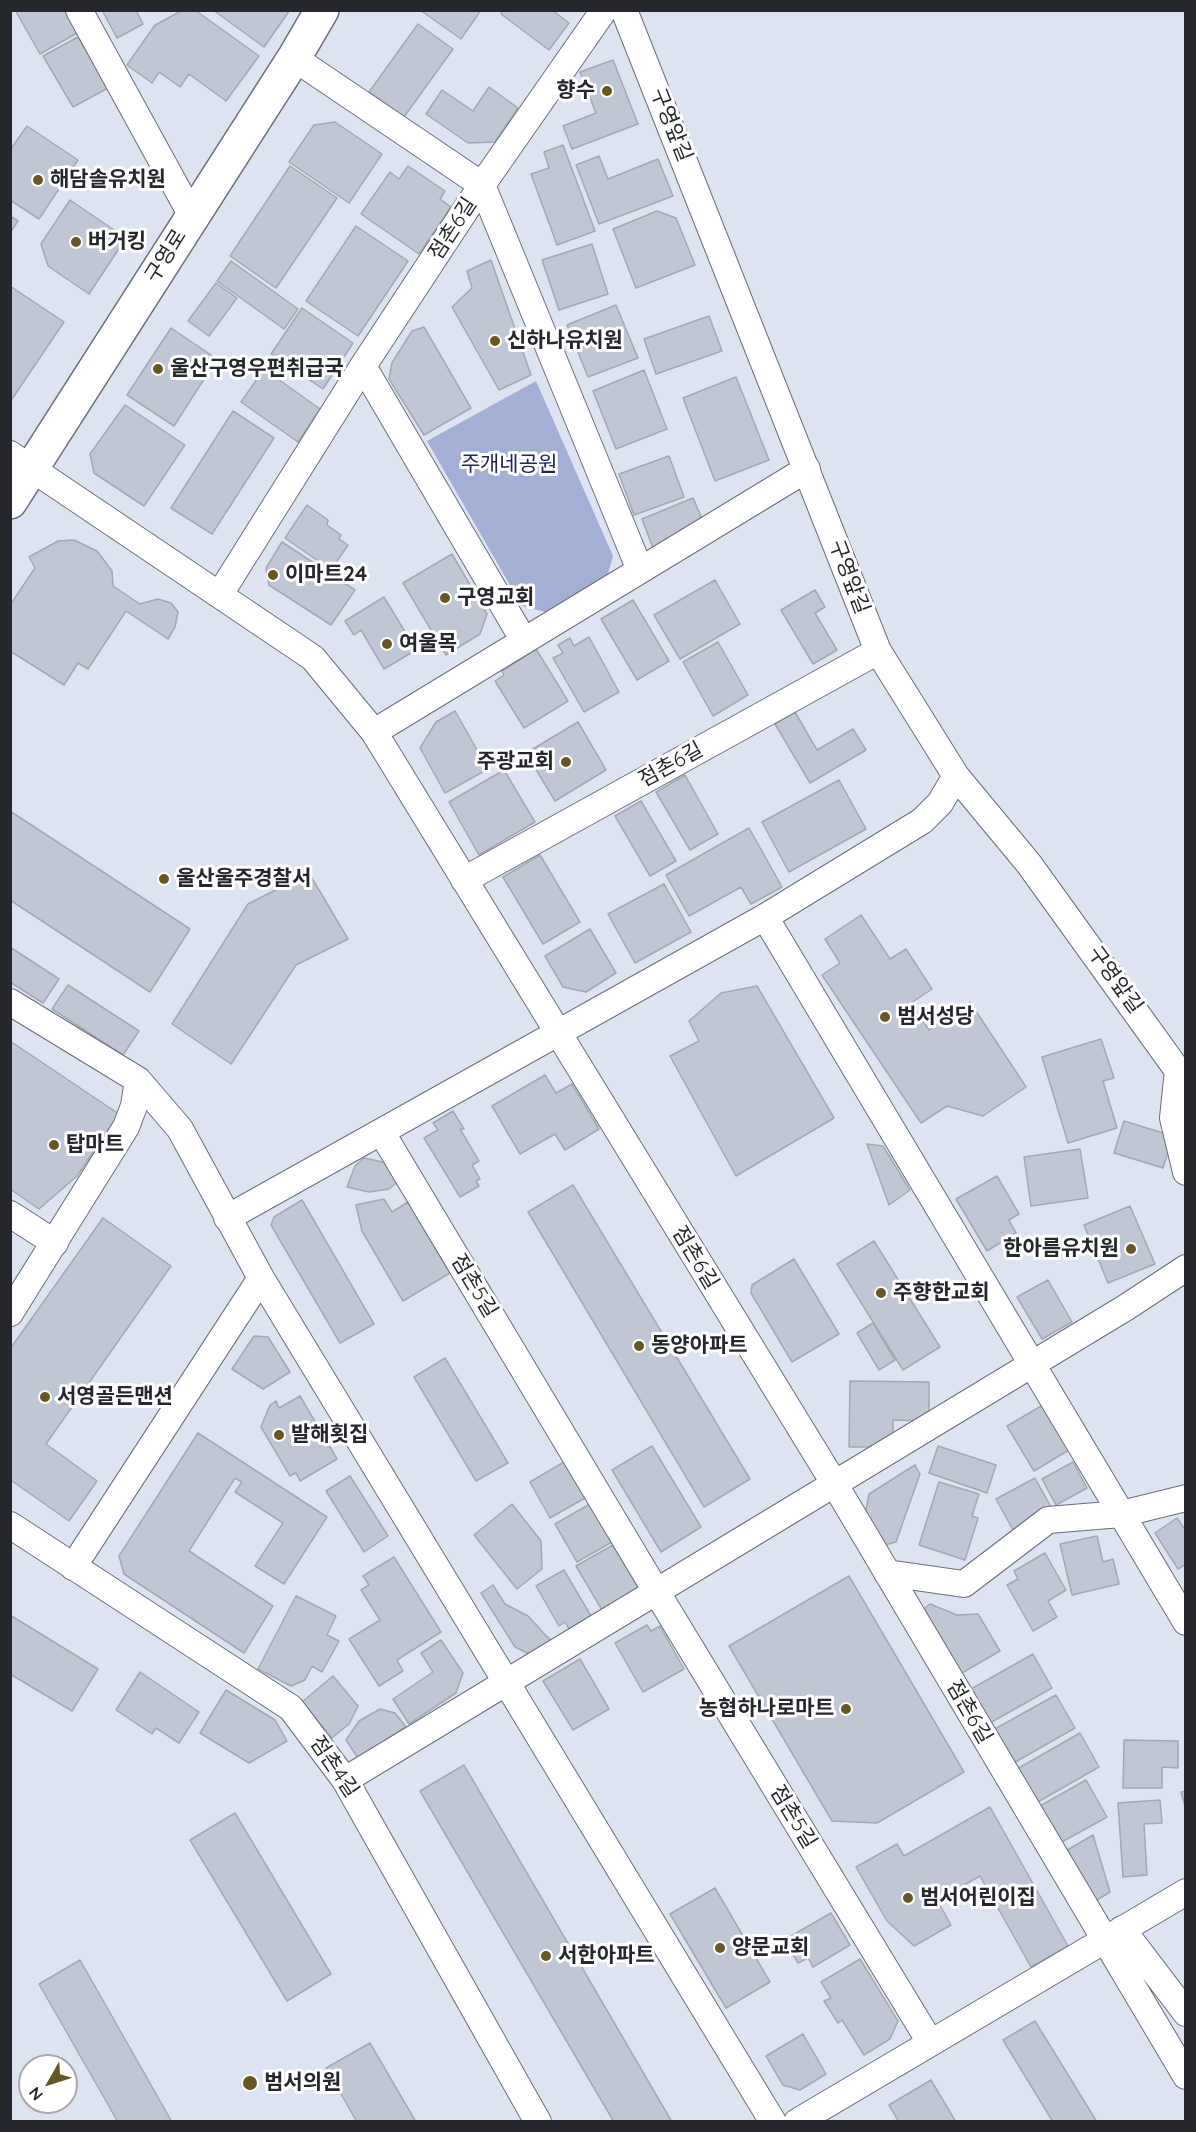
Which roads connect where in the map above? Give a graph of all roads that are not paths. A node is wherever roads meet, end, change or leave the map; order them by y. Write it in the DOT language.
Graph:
graph roads {
  1 [pos="79,10"];
  2 [pos="322,10"];
  3 [pos="604,10"];
  4 [pos="624,10"];
  5 [pos="294,58"];
  6 [pos="482,185"];
  7 [pos="192,216"];
  8 [pos="363,366"];
  9 [pos="22,461"];
  10 [pos="807,469"];
  11 [pos="10,502"];
  12 [pos="640,570"];
  13 [pos="220,594"];
  14 [pos="524,641"];
  15 [pos="878,651"];
  16 [pos="374,732"];
  17 [pos="956,776"];
  18 [pos="464,880"];
  19 [pos="765,917"];
  20 [pos="10,1002"];
  21 [pos="559,1031"];
  22 [pos="1182,1076"];
  23 [pos="138,1080"];
  24 [pos="382,1133"];
  25 [pos="1185,1172"];
  26 [pos="10,1214"];
  27 [pos="227,1218"];
  28 [pos="55,1243"];
  29 [pos="1185,1268"];
  30 [pos="261,1278"];
  31 [pos="10,1313"];
  32 [pos="1031,1363"];
  33 [pos="834,1484"];
  34 [pos="1185,1498"];
  35 [pos="1121,1514"];
  36 [pos="10,1525"];
  37 [pos="73,1567"];
  38 [pos="887,1573"];
  39 [pos="656,1591"];
  40 [pos="1185,1622"];
  41 [pos="506,1682"];
  42 [pos="345,1780"];
  43 [pos="1185,1892"];
  44 [pos="1113,1935"];
  45 [pos="1185,2013"];
  46 [pos="930,2042"];
  47 [pos="1185,2076"];
  48 [pos="538,2121"];
  49 [pos="773,2121"];
  50 [pos="797,2121"];
  1 -- 7 [label="street"];
  2 -- 5 [label="main road, 구영로"];
  3 -- 6 [label="street"];
  4 -- 10 [label="street, 구영앞길"];
  5 -- 6 [label="street"];
  5 -- 7 [label="main road, 구영로"];
  6 -- 8 [label="street, 점촌6길"];
  6 -- 12 [label="street, 점촌6길"];
  7 -- 9 [label="main road, 구영로"];
  8 -- 13 [label="street, 점촌6길"];
  8 -- 14 [label="street"];
  9 -- 11 [label="main road, 구영로"];
  9 -- 13 [label="street, 점촌6길"];
  10 -- 12 [label="street"];
  10 -- 15 [label="street, 구영앞길"];
  12 -- 14 [label="street"];
  13 -- 16 [label="street, 점촌6길"];
  14 -- 16 [label="street"];
  15 -- 17 [label="street, 구영앞길"];
  15 -- 18 [label="street, 점촌6길"];
  16 -- 18 [label="street, 점촌6길"];
  17 -- 19 [label="street"];
  17 -- 22 [label="street, 구영앞길"];
  18 -- 21 [label="street, 점촌6길"];
  19 -- 21 [label="street"];
  19 -- 32 [label="street"];
  20 -- 23 [label="street"];
  21 -- 24 [label="street"];
  21 -- 33 [label="street, 점촌6길"];
  22 -- 25 [label="street"];
  23 -- 27 [label="street"];
  23 -- 28 [label="street"];
  24 -- 27 [label="street"];
  24 -- 39 [label="street, 점촌5길"];
  26 -- 28 [label="street"];
  27 -- 30 [label="street"];
  28 -- 31 [label="street"];
  29 -- 32 [label="street"];
  30 -- 37 [label="street"];
  30 -- 41 [label="street"];
  32 -- 33 [label="street"];
  32 -- 35 [label="street"];
  33 -- 38 [label="street, 점촌6길"];
  33 -- 39 [label="street"];
  34 -- 35 [label="street"];
  35 -- 38 [label="street"];
  35 -- 40 [label="street"];
  36 -- 37 [label="street, 점촌4길"];
  37 -- 42 [label="street, 점촌4길"];
  38 -- 44 [label="street, 점촌6길"];
  39 -- 41 [label="street"];
  39 -- 46 [label="street, 점촌5길"];
  41 -- 42 [label="street"];
  41 -- 49 [label="street"];
  42 -- 48 [label="street, 점촌4길"];
  43 -- 44 [label="street"];
  44 -- 45 [label="street"];
  44 -- 46 [label="street"];
  44 -- 47 [label="street, 점촌6길"];
  46 -- 50 [label="street"];
}
